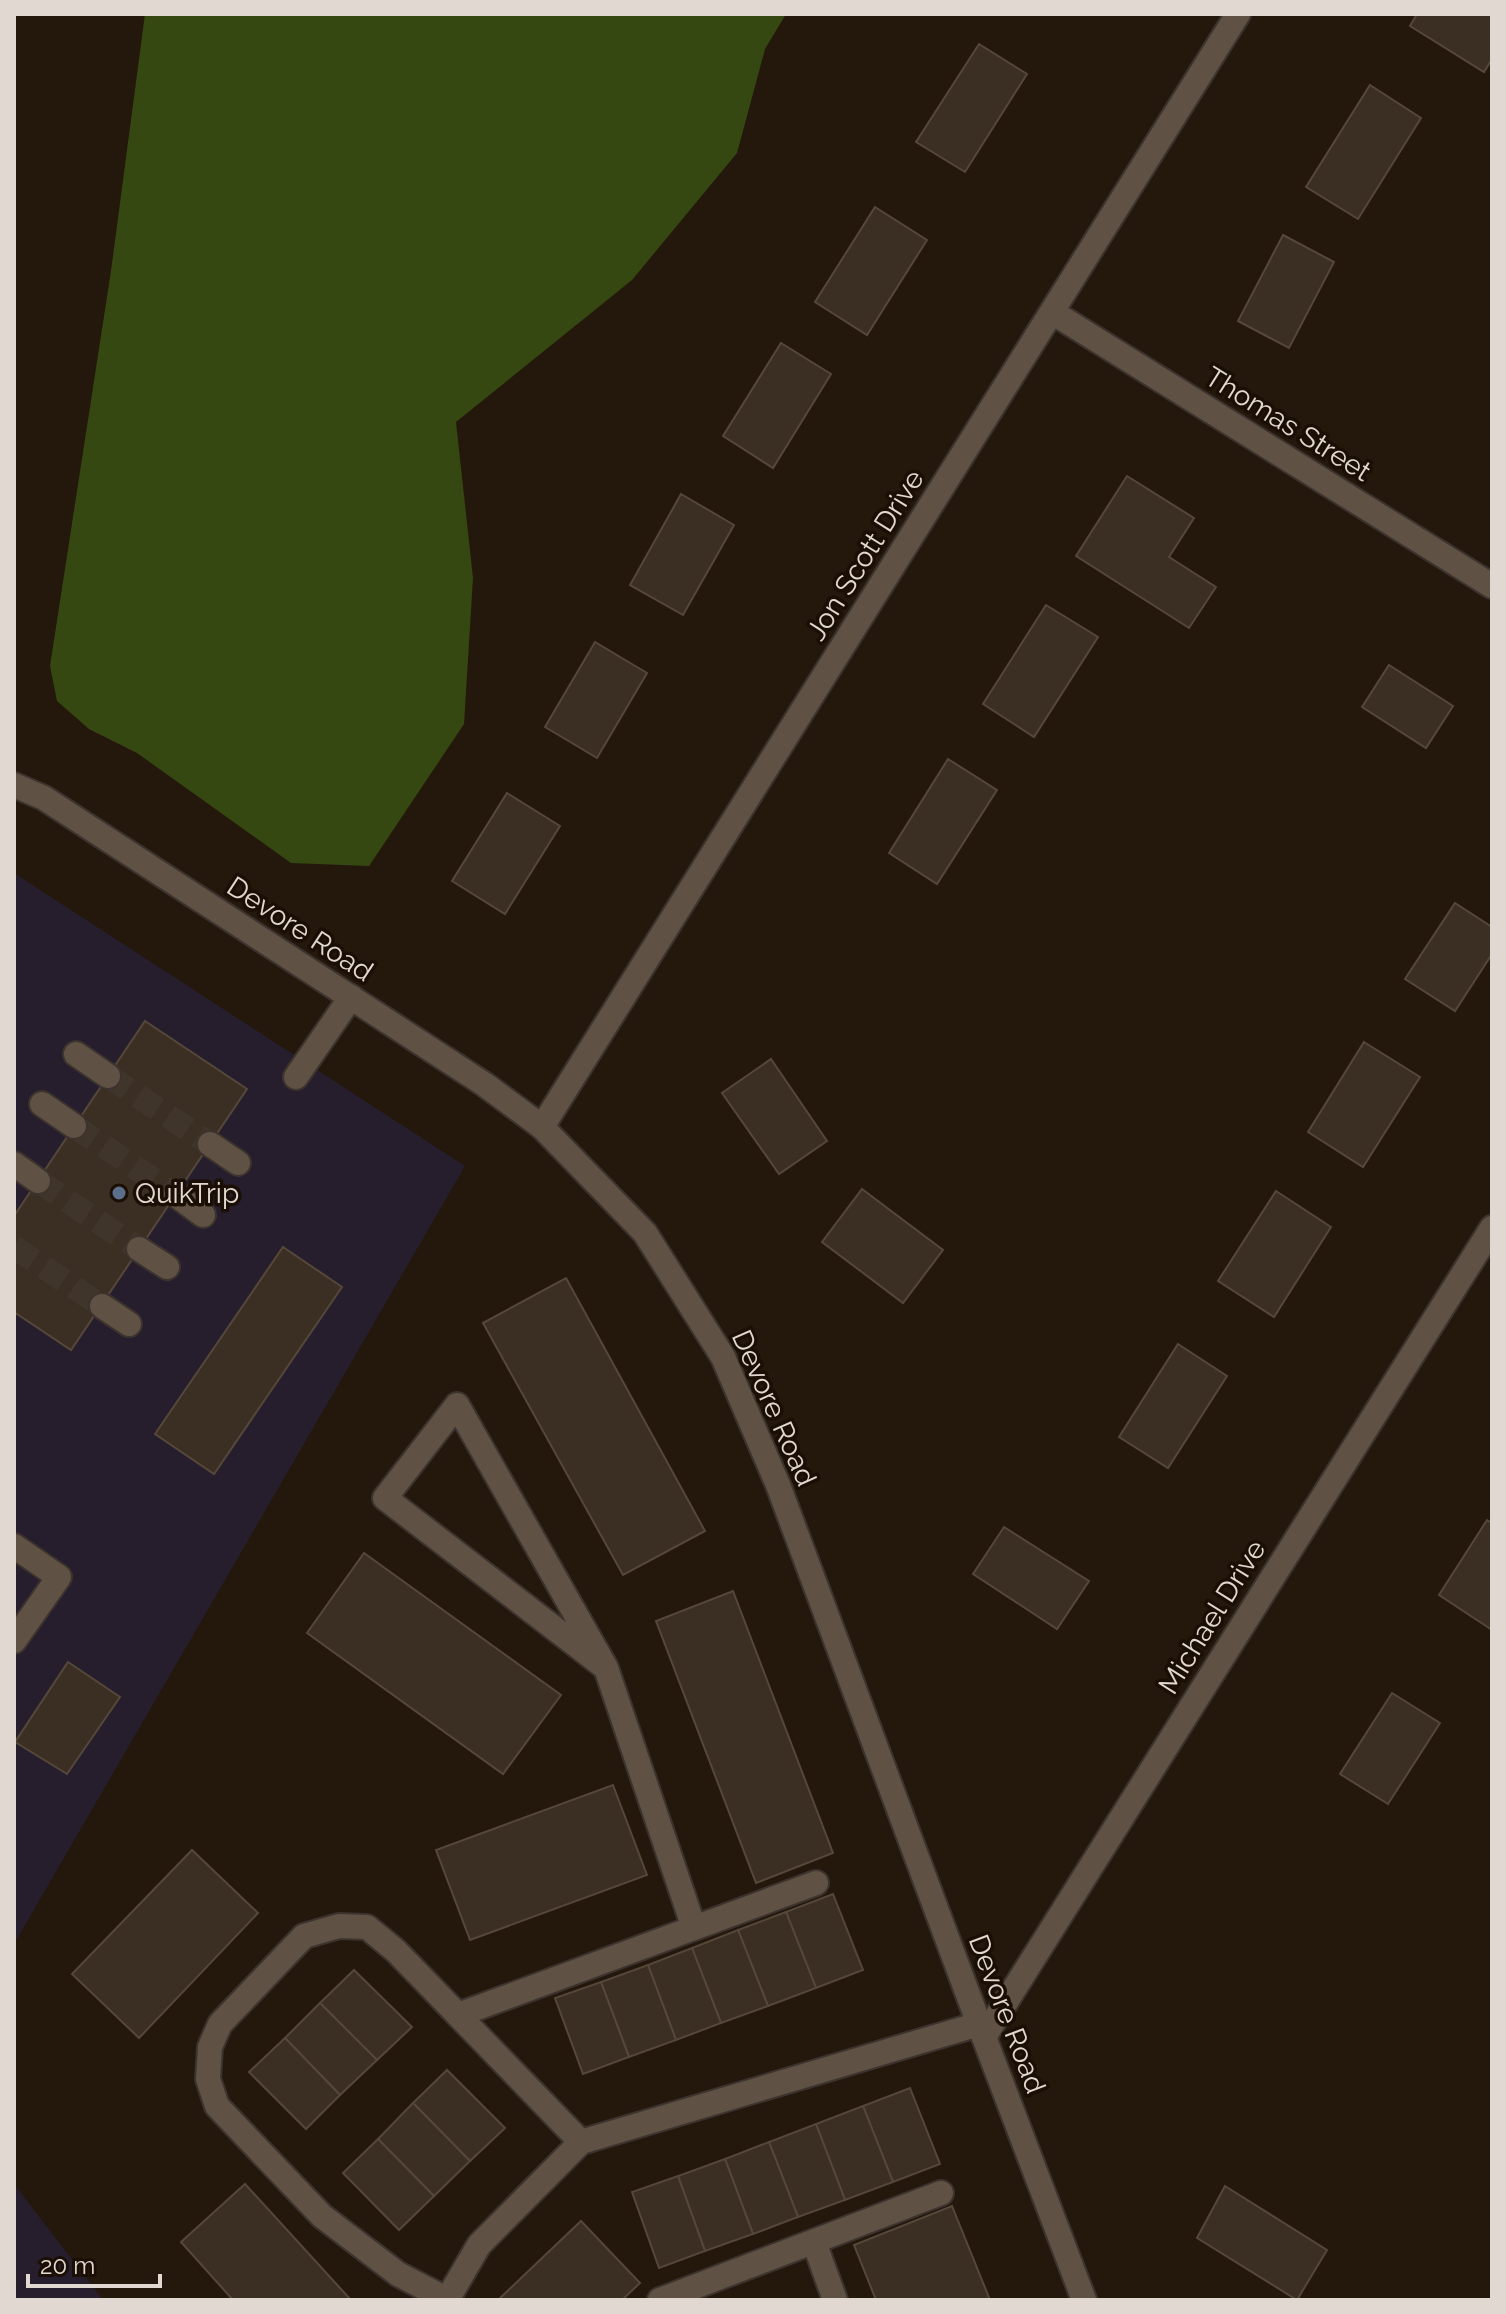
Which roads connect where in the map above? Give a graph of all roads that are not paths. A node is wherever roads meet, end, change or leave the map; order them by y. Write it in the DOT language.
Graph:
graph roads {
  1 [pos="1238,14"];
  2 [pos="1052,312"];
  3 [pos="1492,586"];
  4 [pos="14,785"];
  5 [pos="351,997"];
  6 [pos="76,1054"];
  7 [pos="108,1076"];
  8 [pos="296,1077"];
  9 [pos="42,1104"];
  10 [pos="74,1126"];
  11 [pos="542,1127"];
  12 [pos="210,1144"];
  13 [pos="238,1163"];
  14 [pos="14,1164"];
  15 [pos="38,1181"];
  16 [pos="176,1195"];
  17 [pos="203,1215"];
  18 [pos="1492,1228"];
  19 [pos="139,1249"];
  20 [pos="167,1267"];
  21 [pos="102,1306"];
  22 [pos="129,1324"];
  23 [pos="14,1546"];
  24 [pos="14,1641"];
  25 [pos="606,1668"];
  26 [pos="816,1883"];
  27 [pos="694,1928"];
  28 [pos="458,2015"];
  29 [pos="981,2031"];
  30 [pos="581,2142"];
  31 [pos="941,2193"];
  32 [pos="814,2242"];
  33 [pos="446,2300"];
  34 [pos="660,2300"];
  35 [pos="835,2300"];
  36 [pos="1084,2300"];
  1 -- 2 [label="street, Jon Scott Drive"];
  2 -- 3 [label="street, Thomas Street"];
  2 -- 11 [label="street, Jon Scott Drive"];
  4 -- 5 [label="street, Devore Road"];
  5 -- 8 [label="street"];
  5 -- 11 [label="street, Devore Road"];
  6 -- 7 [label="street"];
  9 -- 10 [label="street"];
  11 -- 29 [label="street, Devore Road"];
  12 -- 13 [label="street"];
  14 -- 15 [label="street"];
  16 -- 17 [label="street"];
  18 -- 29 [label="street, Michael Drive"];
  19 -- 20 [label="street"];
  21 -- 22 [label="street"];
  23 -- 24 [label="street"];
  25 -- 25 [label="street"];
  25 -- 27 [label="street"];
  26 -- 27 [label="street"];
  27 -- 28 [label="street"];
  28 -- 30 [label="street"];
  28 -- 33 [label="street"];
  29 -- 30 [label="street"];
  29 -- 36 [label="street, Devore Road"];
  30 -- 33 [label="street"];
  31 -- 32 [label="street"];
  32 -- 34 [label="street"];
  32 -- 35 [label="street"];
}
